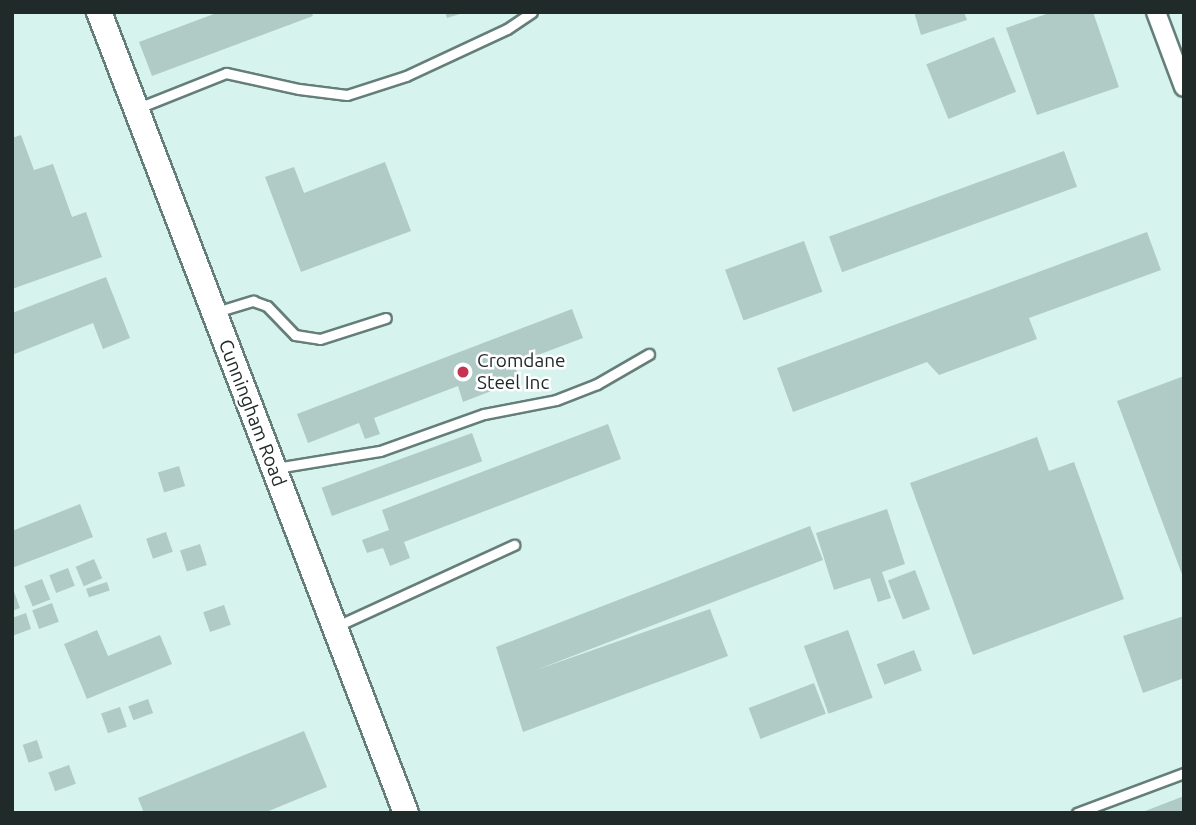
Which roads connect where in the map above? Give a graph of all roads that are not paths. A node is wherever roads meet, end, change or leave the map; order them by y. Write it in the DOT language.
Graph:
graph roads {
  1 [pos="99,12"];
  2 [pos="532,12"];
  3 [pos="1156,12"];
  4 [pos="1184,87"];
  5 [pos="136,109"];
  6 [pos="214,313"];
  7 [pos="386,318"];
  8 [pos="649,354"];
  9 [pos="274,469"];
  10 [pos="514,545"];
  11 [pos="335,627"];
  12 [pos="1184,774"];
  13 [pos="406,813"];
  14 [pos="1077,813"];
  1 -- 5 [label="street, Cunningham Road"];
  2 -- 5 [label="lane"];
  3 -- 4 [label="street"];
  5 -- 6 [label="street, Cunningham Road"];
  6 -- 7 [label="lane"];
  6 -- 9 [label="street, Cunningham Road"];
  8 -- 9 [label="lane"];
  9 -- 11 [label="street, Cunningham Road"];
  10 -- 11 [label="lane"];
  11 -- 13 [label="street, Cunningham Road"];
  12 -- 14 [label="lane"];
}
